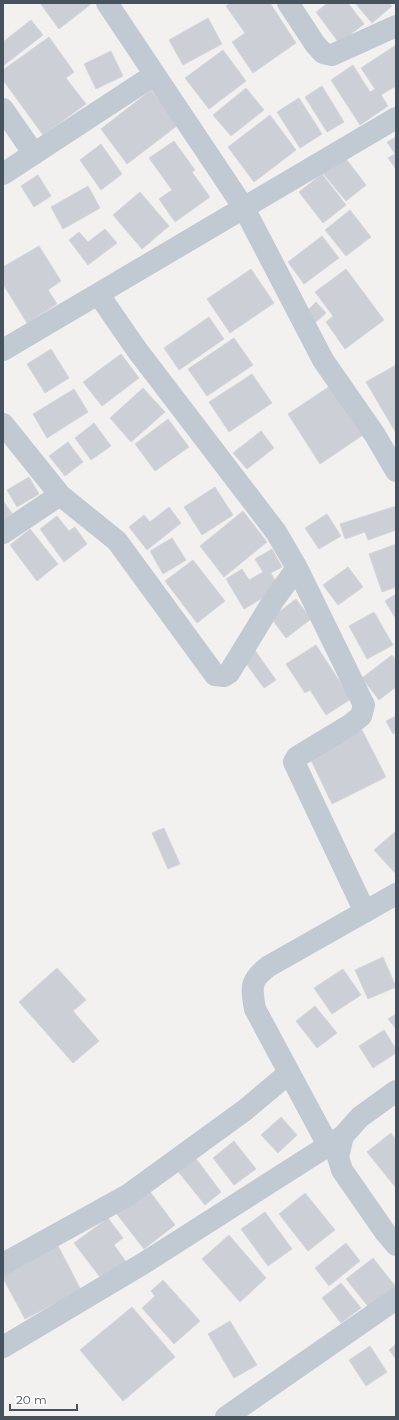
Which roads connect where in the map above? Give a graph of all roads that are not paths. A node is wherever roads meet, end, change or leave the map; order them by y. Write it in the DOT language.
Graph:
graph roads {
  1 [pos="107,3"];
  2 [pos="288,3"];
  3 [pos="396,26"];
  4 [pos="154,75"];
  5 [pos="3,109"];
  6 [pos="396,118"];
  7 [pos="34,154"];
  8 [pos="3,174"];
  9 [pos="244,208"];
  10 [pos="99,295"];
  11 [pos="3,350"];
  12 [pos="3,424"];
  13 [pos="396,471"];
  14 [pos="60,495"];
  15 [pos="3,533"];
  16 [pos="297,568"];
  17 [pos="396,894"];
  18 [pos="365,912"];
  19 [pos="289,1073"];
  20 [pos="396,1091"];
  21 [pos="335,1141"];
  22 [pos="396,1245"];
  23 [pos="3,1264"];
  24 [pos="396,1299"];
  25 [pos="3,1347"];
  26 [pos="226,1417"];
  1 -- 4 [label="street"];
  2 -- 3 [label="street"];
  4 -- 7 [label="street"];
  4 -- 9 [label="street"];
  5 -- 7 [label="street"];
  6 -- 9 [label="street"];
  7 -- 8 [label="street"];
  9 -- 10 [label="street"];
  9 -- 13 [label="street"];
  10 -- 11 [label="street"];
  10 -- 16 [label="street"];
  12 -- 14 [label="street"];
  14 -- 15 [label="street"];
  14 -- 16 [label="street"];
  16 -- 18 [label="street"];
  17 -- 18 [label="street"];
  18 -- 19 [label="street"];
  19 -- 21 [label="street"];
  19 -- 23 [label="street"];
  20 -- 21 [label="street"];
  21 -- 22 [label="street"];
  21 -- 25 [label="street"];
  24 -- 26 [label="street"];
}
